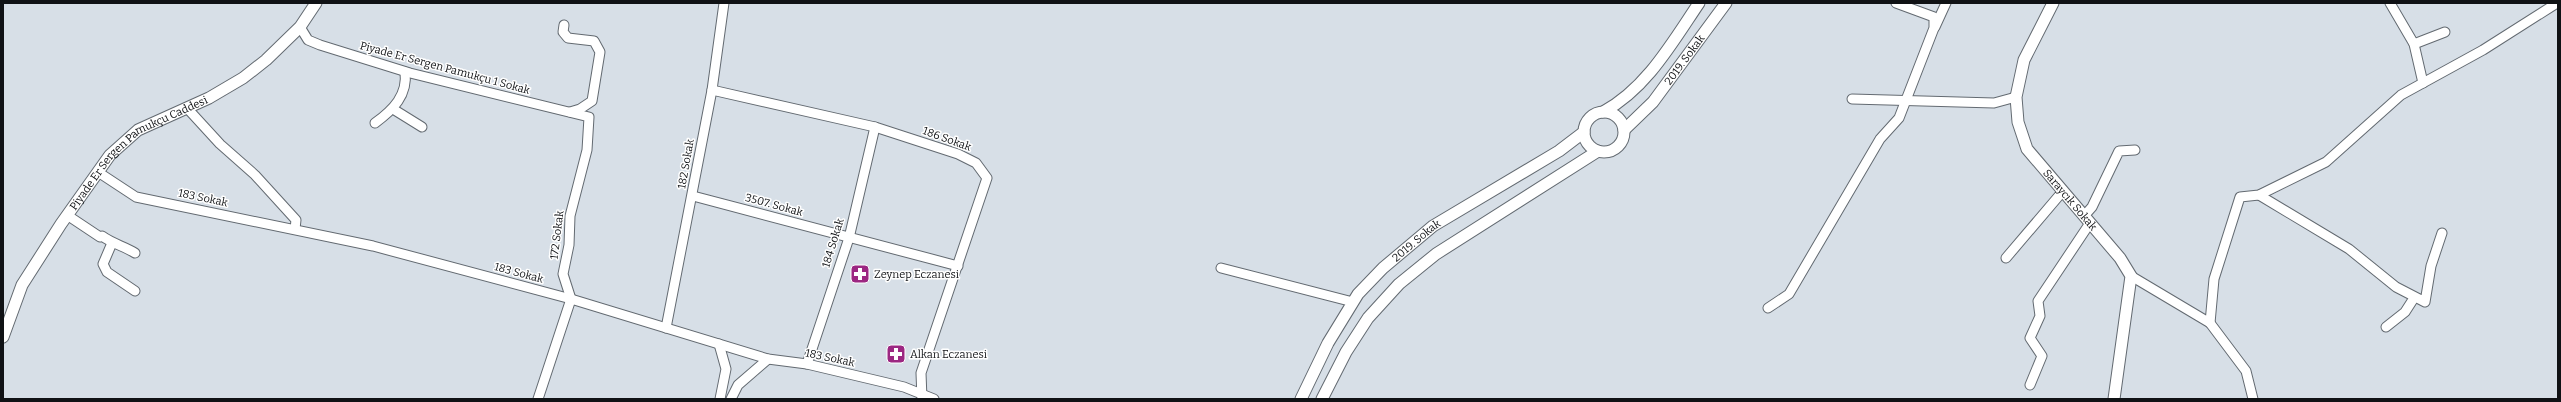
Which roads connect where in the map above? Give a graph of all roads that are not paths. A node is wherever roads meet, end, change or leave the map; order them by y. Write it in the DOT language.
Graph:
graph roads {
  1 [pos="316,3"];
  2 [pos="724,3"];
  3 [pos="1699,3"];
  4 [pos="1726,3"];
  5 [pos="1896,3"];
  6 [pos="1946,3"];
  7 [pos="2053,3"];
  8 [pos="2390,3"];
  9 [pos="2557,3"];
  10 [pos="564,25"];
  11 [pos="300,27"];
  12 [pos="1934,28"];
  13 [pos="2445,32"];
  14 [pos="2414,44"];
  15 [pos="405,72"];
  16 [pos="2423,82"];
  17 [pos="712,90"];
  18 [pos="2016,97"];
  19 [pos="1852,99"];
  20 [pos="1905,99"];
  21 [pos="187,108"];
  22 [pos="393,109"];
  23 [pos="568,112"];
  24 [pos="1603,112"];
  25 [pos="589,117"];
  26 [pos="375,123"];
  27 [pos="422,127"];
  28 [pos="875,127"];
  29 [pos="1624,130"];
  30 [pos="1584,132"];
  31 [pos="2134,150"];
  32 [pos="1598,151"];
  33 [pos="98,172"];
  34 [pos="2063,191"];
  35 [pos="2259,195"];
  36 [pos="693,196"];
  37 [pos="68,215"];
  38 [pos="2087,220"];
  39 [pos="295,229"];
  40 [pos="2442,233"];
  41 [pos="849,238"];
  42 [pos="112,243"];
  43 [pos="135,253"];
  44 [pos="2006,258"];
  45 [pos="958,266"];
  46 [pos="1221,268"];
  47 [pos="2130,276"];
  48 [pos="136,291"];
  49 [pos="2414,298"];
  50 [pos="571,299"];
  51 [pos="1353,302"];
  52 [pos="1768,308"];
  53 [pos="2210,323"];
  54 [pos="2386,327"];
  55 [pos="666,328"];
  56 [pos="3,337"];
  57 [pos="719,344"];
  58 [pos="768,360"];
  59 [pos="807,364"];
  60 [pos="2030,384"];
  61 [pos="923,398"];
  62 [pos="538,399"];
  63 [pos="720,399"];
  64 [pos="731,399"];
  65 [pos="934,399"];
  66 [pos="1301,399"];
  67 [pos="1322,399"];
  68 [pos="2114,399"];
  69 [pos="2253,399"];
  1 -- 11 [label="street, Piyade Er Sergen Pamukçu Caddesi"];
  2 -- 17 [label="street, 182 Sokak"];
  3 -- 24 [label="street, 2019. Sokak"];
  4 -- 29 [label="street, 2019. Sokak"];
  5 -- 12 [label="street"];
  6 -- 12 [label="street"];
  7 -- 18 [label="street, Saraycık Sokak"];
  8 -- 14 [label="street"];
  9 -- 16 [label="street"];
  10 -- 23 [label="street"];
  11 -- 15 [label="street, Piyade Er Sergen Pamukçu 1 Sokak"];
  11 -- 21 [label="street, Piyade Er Sergen Pamukçu Caddesi"];
  12 -- 20 [label="street"];
  13 -- 14 [label="street"];
  14 -- 16 [label="street"];
  15 -- 22 [label="street"];
  15 -- 23 [label="street, Piyade Er Sergen Pamukçu 1 Sokak"];
  16 -- 35 [label="street"];
  17 -- 28 [label="street, 186 Sokak"];
  17 -- 36 [label="street, 182 Sokak"];
  18 -- 20 [label="street"];
  18 -- 34 [label="street, Saraycık Sokak"];
  19 -- 20 [label="street"];
  20 -- 52 [label="street"];
  21 -- 33 [label="street, Piyade Er Sergen Pamukçu Caddesi"];
  21 -- 39 [label="street"];
  22 -- 26 [label="street"];
  22 -- 27 [label="street"];
  23 -- 25 [label="street, Piyade Er Sergen Pamukçu 1 Sokak"];
  24 -- 29 [label="street"];
  24 -- 30 [label="street, 2019. Sokak"];
  25 -- 50 [label="street, 172 Sokak"];
  28 -- 41 [label="street, 184 Sokak"];
  28 -- 45 [label="street, 186 Sokak"];
  29 -- 32 [label="street, 2019. Sokak"];
  30 -- 32 [label="street"];
  30 -- 51 [label="street, 2019. Sokak"];
  31 -- 38 [label="street"];
  32 -- 67 [label="street, 2019. Sokak"];
  33 -- 37 [label="street, Piyade Er Sergen Pamukçu Caddesi"];
  33 -- 39 [label="street, 183 Sokak"];
  34 -- 38 [label="street, Saraycık Sokak"];
  34 -- 44 [label="street"];
  35 -- 49 [label="street"];
  35 -- 53 [label="street"];
  36 -- 41 [label="street, 3507. Sokak"];
  36 -- 55 [label="street, 182 Sokak"];
  37 -- 42 [label="street"];
  37 -- 56 [label="street, Piyade Er Sergen Pamukçu Caddesi"];
  38 -- 47 [label="street, Saraycık Sokak"];
  38 -- 60 [label="street"];
  39 -- 50 [label="street, 183 Sokak"];
  40 -- 49 [label="street"];
  41 -- 45 [label="street, 3507. Sokak"];
  41 -- 59 [label="street, 184 Sokak"];
  42 -- 43 [label="street"];
  42 -- 48 [label="street"];
  45 -- 61 [label="street, 186 Sokak"];
  46 -- 51 [label="street"];
  47 -- 53 [label="street"];
  47 -- 68 [label="street"];
  49 -- 54 [label="street"];
  50 -- 55 [label="street, 183 Sokak"];
  50 -- 62 [label="street"];
  51 -- 66 [label="street, 2019. Sokak"];
  53 -- 69 [label="street"];
  55 -- 57 [label="street, 183 Sokak"];
  57 -- 58 [label="street, 183 Sokak"];
  57 -- 63 [label="street"];
  58 -- 59 [label="street, 183 Sokak"];
  58 -- 64 [label="street"];
  59 -- 61 [label="street, 183 Sokak"];
  61 -- 65 [label="street, 183 Sokak"];
}
